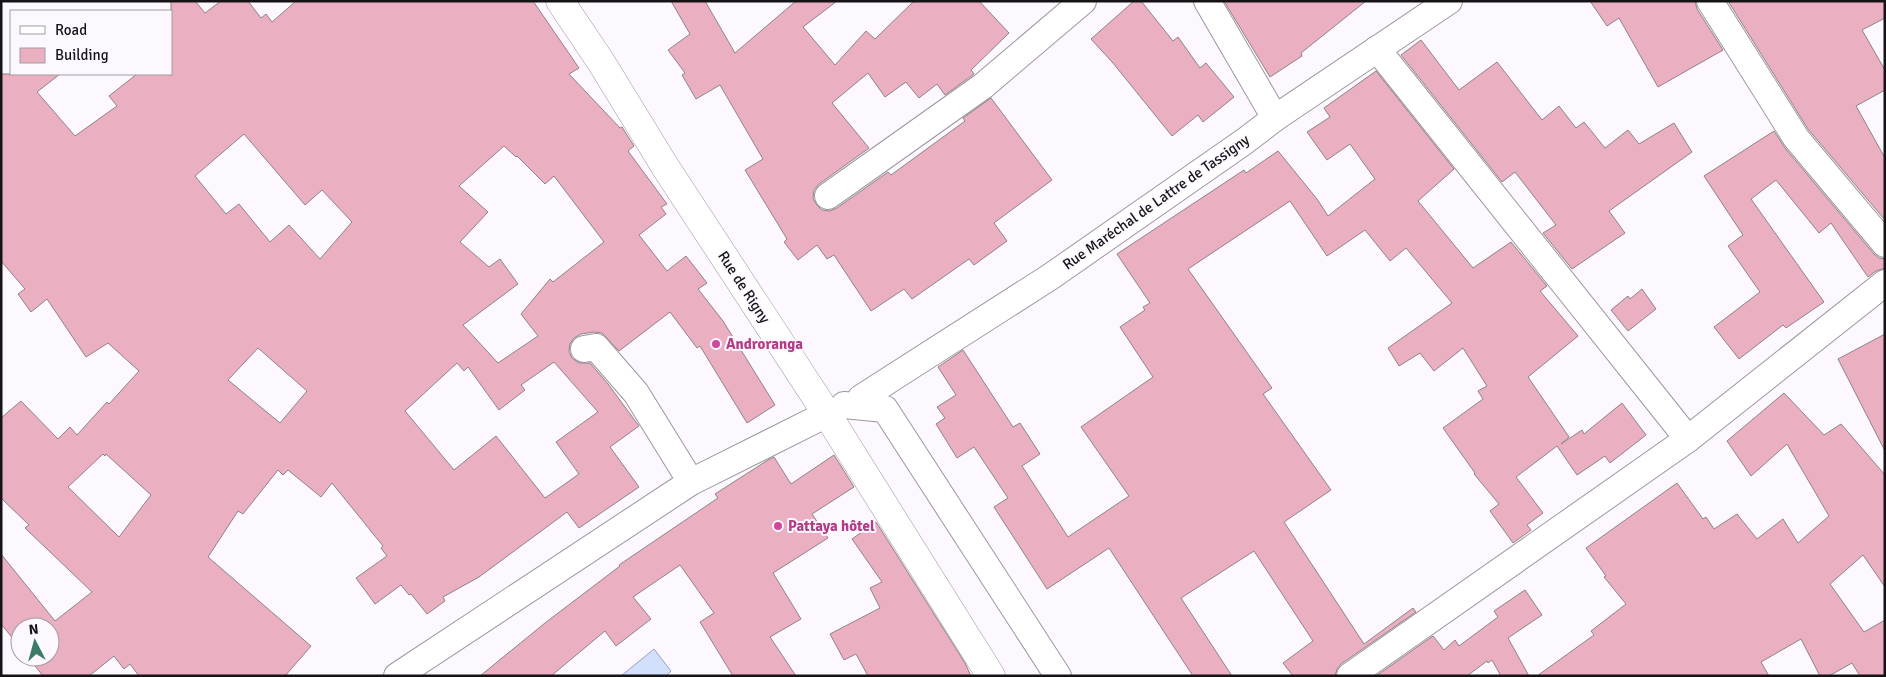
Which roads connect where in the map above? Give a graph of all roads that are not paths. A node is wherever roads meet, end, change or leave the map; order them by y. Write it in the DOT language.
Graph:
graph roads {
  1 [pos="560,1"];
  2 [pos="1083,1"];
  3 [pos="1207,1"];
  4 [pos="1449,1"];
  5 [pos="1710,1"];
  6 [pos="1377,49"];
  7 [pos="1275,118"];
  8 [pos="828,196"];
  9 [pos="1885,244"];
  10 [pos="1885,283"];
  11 [pos="584,349"];
  12 [pos="843,406"];
  13 [pos="1688,440"];
  14 [pos="691,482"];
  15 [pos="396,676"];
  16 [pos="991,676"];
  17 [pos="1058,676"];
  18 [pos="1350,676"];
  1 -- 12 [label="main road, Rue de Rigny"];
  2 -- 8 [label="street"];
  3 -- 7 [label="street"];
  4 -- 6 [label="street, Rue Maréchal de Lattre de Tassigny"];
  5 -- 9 [label="street"];
  6 -- 7 [label="street, Rue Maréchal de Lattre de Tassigny"];
  6 -- 13 [label="street"];
  7 -- 12 [label="street, Rue Maréchal de Lattre de Tassigny"];
  10 -- 13 [label="street"];
  11 -- 14 [label="street"];
  12 -- 14 [label="street, Rue Maréchal de Lattre de Tassigny"];
  12 -- 16 [label="main road, Rue de Rigny"];
  12 -- 17 [label="street"];
  13 -- 18 [label="street"];
  14 -- 15 [label="street, Rue Maréchal de Lattre de Tassigny"];
}
